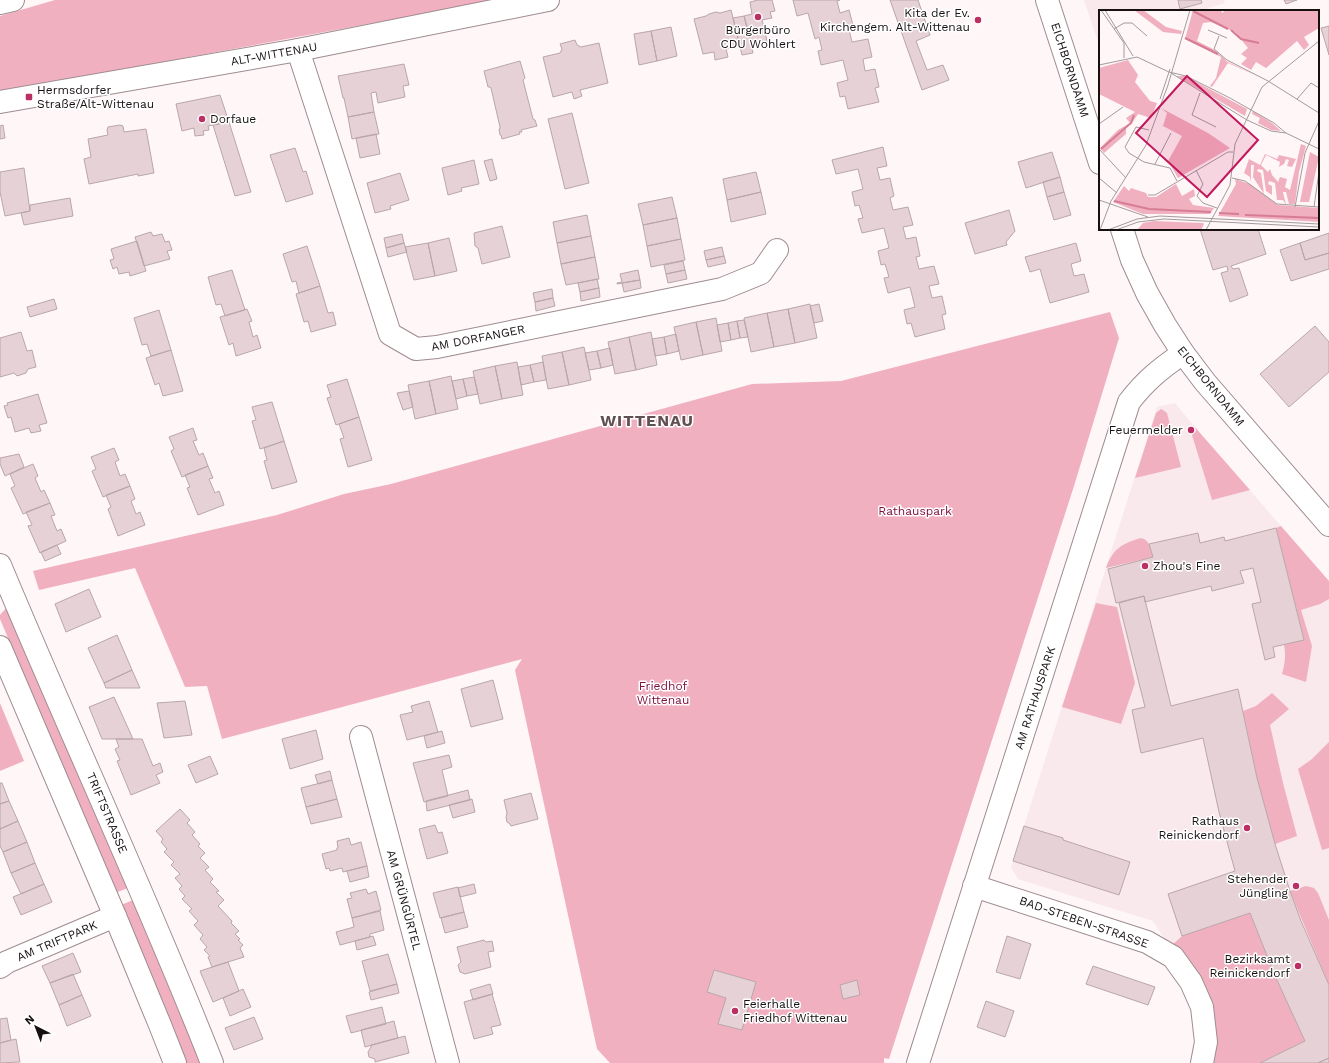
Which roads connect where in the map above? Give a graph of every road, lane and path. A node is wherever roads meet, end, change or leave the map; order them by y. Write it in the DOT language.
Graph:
graph roads {
  1 [pos="13,0"];
  2 [pos="548,0"];
  3 [pos="1047,0"];
  4 [pos="0,3"];
  5 [pos="298,50"];
  6 [pos="0,102"];
  7 [pos="1099,160"];
  8 [pos="1122,230"];
  9 [pos="777,250"];
  10 [pos="1183,353"];
  11 [pos="1329,525"];
  12 [pos="0,565"];
  13 [pos="0,647"];
  14 [pos="361,737"];
  15 [pos="974,886"];
  16 [pos="115,916"];
  17 [pos="0,967"];
  18 [pos="175,1063"];
  19 [pos="212,1063"];
  20 [pos="448,1063"];
  21 [pos="918,1063"];
  22 [pos="1202,1063"];
  1 -- 4 [label="street"];
  2 -- 5 [label="street, ALT-WITTENAU"];
  3 -- 7 [label="street, EICHBORNDAMM"];
  5 -- 6 [label="street, ALT-WITTENAU"];
  5 -- 9 [label="street, AM DORFANGER"];
  8 -- 10 [label="street, EICHBORNDAMM"];
  10 -- 11 [label="street, EICHBORNDAMM"];
  10 -- 15 [label="street, AM RATHAUSPARK"];
  12 -- 19 [label="street, TRIFTSTRASSE"];
  13 -- 16 [label="street"];
  14 -- 20 [label="street, AM GRÜNGÜRTEL"];
  15 -- 21 [label="street, AM RATHAUSPARK"];
  15 -- 22 [label="street, BAD-STEBEN-STRASSE"];
  16 -- 17 [label="street, AM TRIFTPARK"];
  16 -- 18 [label="street"];
}
